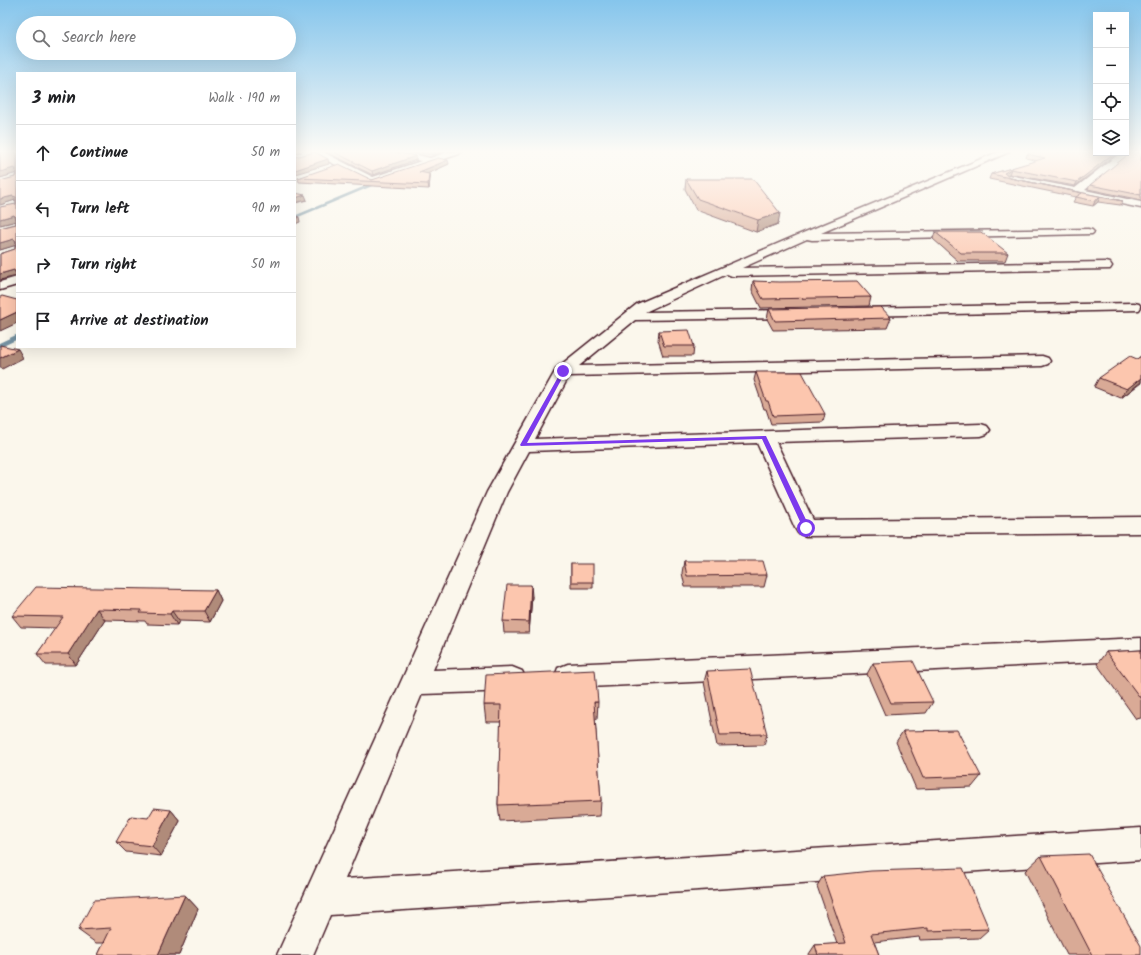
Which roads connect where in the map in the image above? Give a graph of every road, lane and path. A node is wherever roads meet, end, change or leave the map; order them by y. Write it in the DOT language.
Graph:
graph roads {
  1 [pos="899,197"];
  2 [pos="1103,197"];
  3 [pos="1135,197"];
  4 [pos="1124,201"];
  5 [pos="1141,205"];
  6 [pos="1088,232"];
  7 [pos="802,237"];
  8 [pos="1106,266"];
  9 [pos="723,272"];
  10 [pos="16,280"];
  11 [pos="0,286"];
  12 [pos="1134,308"];
  13 [pos="806,313"];
  14 [pos="846,313"];
  15 [pos="630,316"];
  16 [pos="1042,360"];
  17 [pos="563,371"];
  18 [pos="981,430"];
  19 [pos="764,437"];
  20 [pos="523,445"];
  21 [pos="1141,525"];
  22 [pos="1141,649"];
  23 [pos="413,684"];
  24 [pos="1141,844"];
  25 [pos="320,898"];
  26 [pos="295,955"];
  1 -- 7 [label="street"];
  2 -- 4 [label="street"];
  3 -- 4 [label="street"];
  4 -- 5 [label="street"];
  6 -- 7 [label="street"];
  7 -- 9 [label="street"];
  8 -- 9 [label="street"];
  9 -- 15 [label="street"];
  10 -- 11 [label="street"];
  12 -- 14 [label="street"];
  13 -- 15 [label="street"];
  15 -- 17 [label="street"];
  16 -- 17 [label="street"];
  17 -- 20 [label="street"];
  18 -- 19 [label="street"];
  19 -- 20 [label="street"];
  19 -- 21 [label="street"];
  20 -- 23 [label="street"];
  22 -- 23 [label="street"];
  23 -- 25 [label="street"];
  24 -- 25 [label="street"];
  25 -- 26 [label="street"];
}
